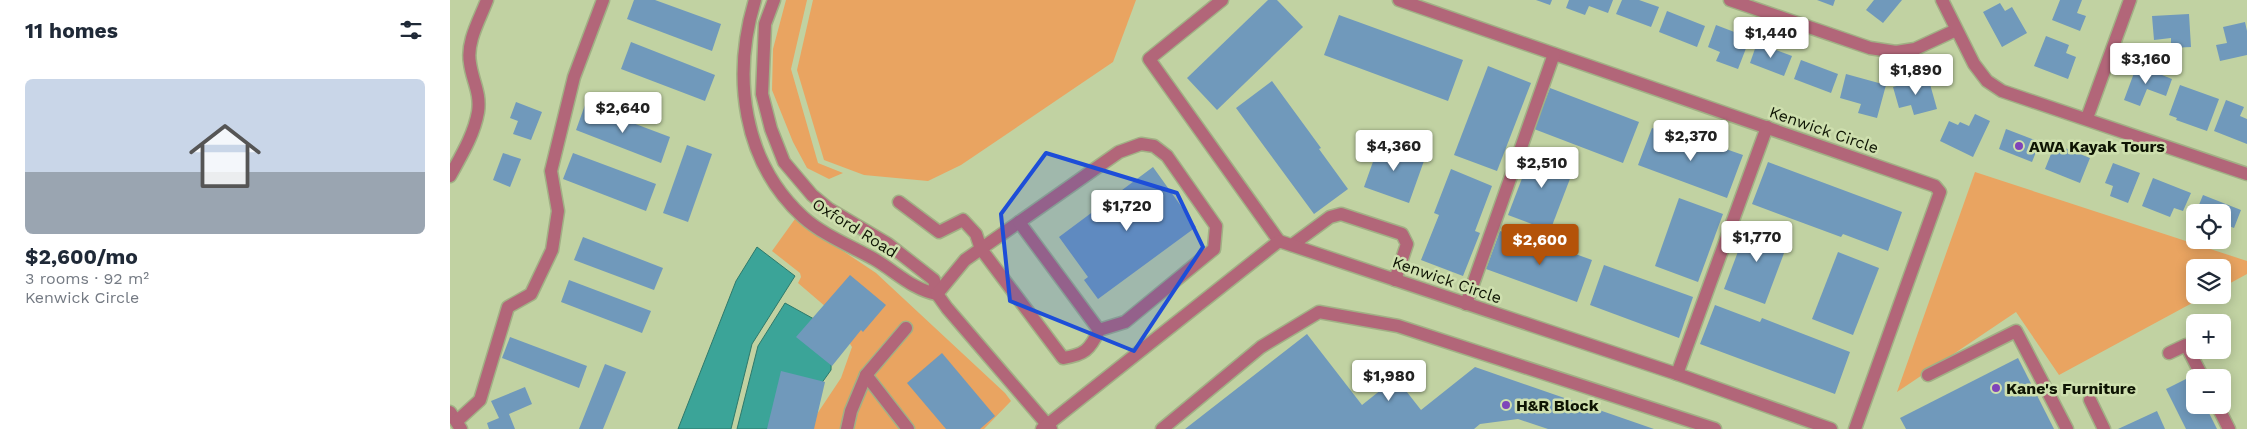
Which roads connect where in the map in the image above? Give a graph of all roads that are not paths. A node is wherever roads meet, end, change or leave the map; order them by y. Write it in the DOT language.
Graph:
graph roads {
  1 [pos="487,0"];
  2 [pos="604,0"];
  3 [pos="755,0"];
  4 [pos="774,0"];
  5 [pos="1222,0"];
  6 [pos="1399,0"];
  7 [pos="1730,0"];
  8 [pos="1942,0"];
  9 [pos="2130,0"];
  10 [pos="1956,30"];
  11 [pos="1554,54"];
  12 [pos="2087,118"];
  13 [pos="1767,127"];
  14 [pos="2247,174"];
  15 [pos="450,176"];
  16 [pos="899,202"];
  17 [pos="1020,222"];
  18 [pos="1286,243"];
  19 [pos="981,249"];
  20 [pos="1395,280"];
  21 [pos="937,294"];
  22 [pos="1466,304"];
  23 [pos="906,328"];
  24 [pos="1099,330"];
  25 [pos="2169,353"];
  26 [pos="2198,369"];
  27 [pos="1677,374"];
  28 [pos="866,375"];
  29 [pos="1928,375"];
  30 [pos="2090,400"];
  31 [pos="2222,414"];
  32 [pos="456,421"];
  33 [pos="850,427"];
  34 [pos="1047,427"];
  35 [pos="908,429"];
  36 [pos="1162,429"];
  37 [pos="1715,429"];
  38 [pos="1830,429"];
  39 [pos="1855,429"];
  40 [pos="2067,429"];
  41 [pos="2104,429"];
  42 [pos="2229,429"];
  1 -- 15 [label="street"];
  2 -- 32 [label="street"];
  3 -- 21 [label="street, Oxford Road"];
  4 -- 21 [label="street, Oxford Road"];
  5 -- 18 [label="street"];
  6 -- 11 [label="street, Kenwick Circle"];
  7 -- 10 [label="street"];
  8 -- 10 [label="street"];
  9 -- 12 [label="street"];
  10 -- 12 [label="street"];
  11 -- 13 [label="street, Kenwick Circle"];
  11 -- 22 [label="street"];
  12 -- 14 [label="street"];
  13 -- 27 [label="street"];
  13 -- 39 [label="street, Kenwick Circle"];
  16 -- 19 [label="street"];
  17 -- 19 [label="street"];
  17 -- 24 [label="street"];
  17 -- 24 [label="street"];
  18 -- 20 [label="street, Kenwick Circle"];
  18 -- 20 [label="street"];
  18 -- 34 [label="street"];
  19 -- 21 [label="street"];
  19 -- 24 [label="street"];
  20 -- 22 [label="street, Kenwick Circle"];
  21 -- 34 [label="street, Oxford Road"];
  22 -- 27 [label="street, Kenwick Circle"];
  23 -- 28 [label="street"];
  25 -- 26 [label="street"];
  27 -- 38 [label="street, Kenwick Circle"];
  28 -- 33 [label="street"];
  28 -- 35 [label="street"];
  29 -- 40 [label="street"];
  30 -- 41 [label="street"];
  31 -- 42 [label="street"];
  36 -- 37 [label="street"];
}
